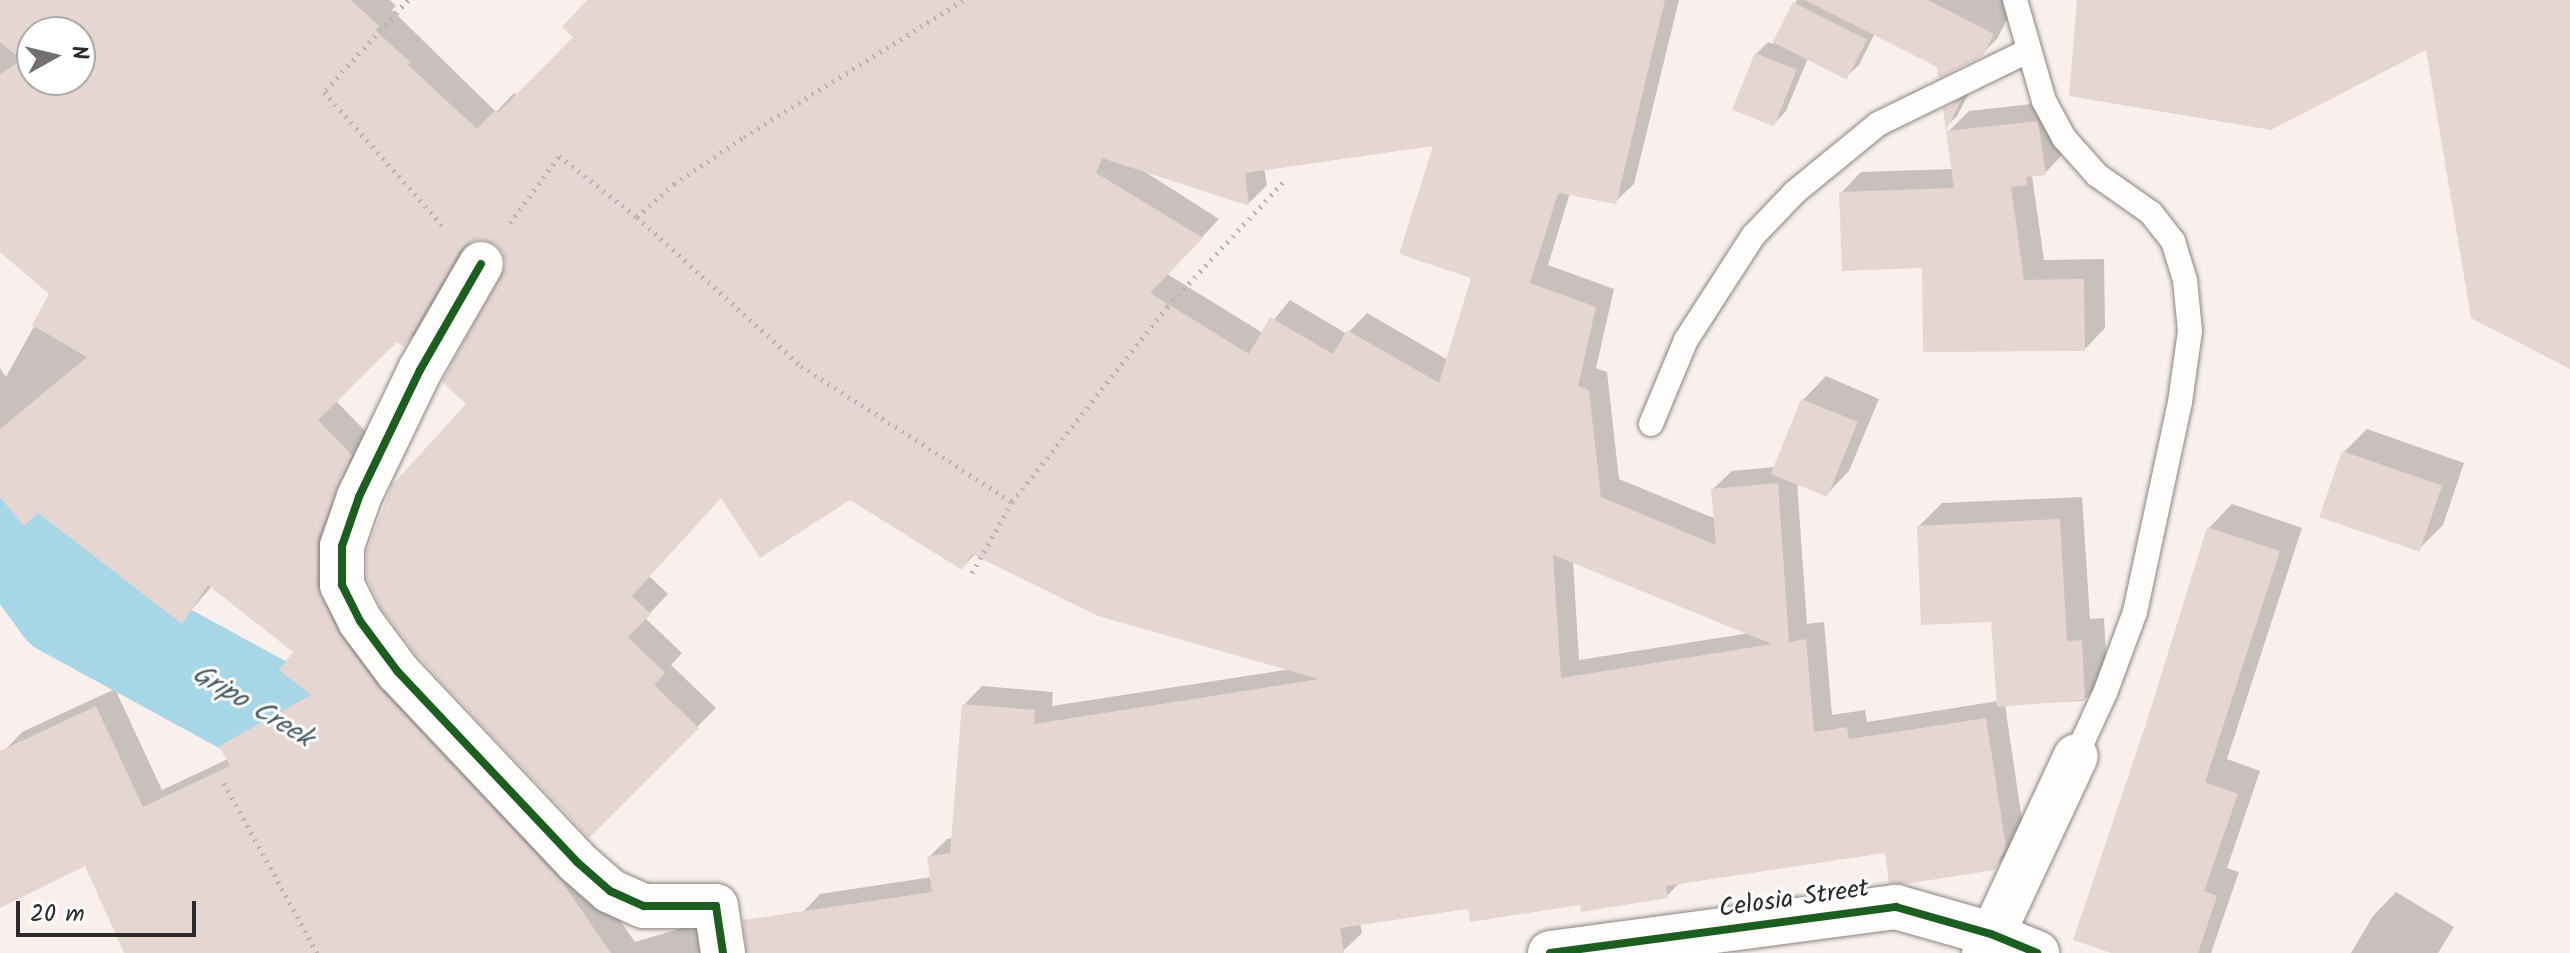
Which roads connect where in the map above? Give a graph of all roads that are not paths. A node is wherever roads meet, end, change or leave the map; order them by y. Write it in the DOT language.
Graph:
graph roads {
  1 [pos="2015,0"];
  2 [pos="2028,51"];
  3 [pos="481,264"];
  4 [pos="1651,424"];
  5 [pos="2076,756"];
  6 [pos="1987,943"];
  7 [pos="723,953"];
  8 [pos="1550,953"];
  9 [pos="2037,953"];
  1 -- 2 [label="lane"];
  2 -- 4 [label="lane"];
  2 -- 5 [label="lane"];
  3 -- 7 [label="street"];
  5 -- 6 [label="street"];
  6 -- 8 [label="street, Celosia Street"];
  6 -- 9 [label="street, Celosia Street"];
}
